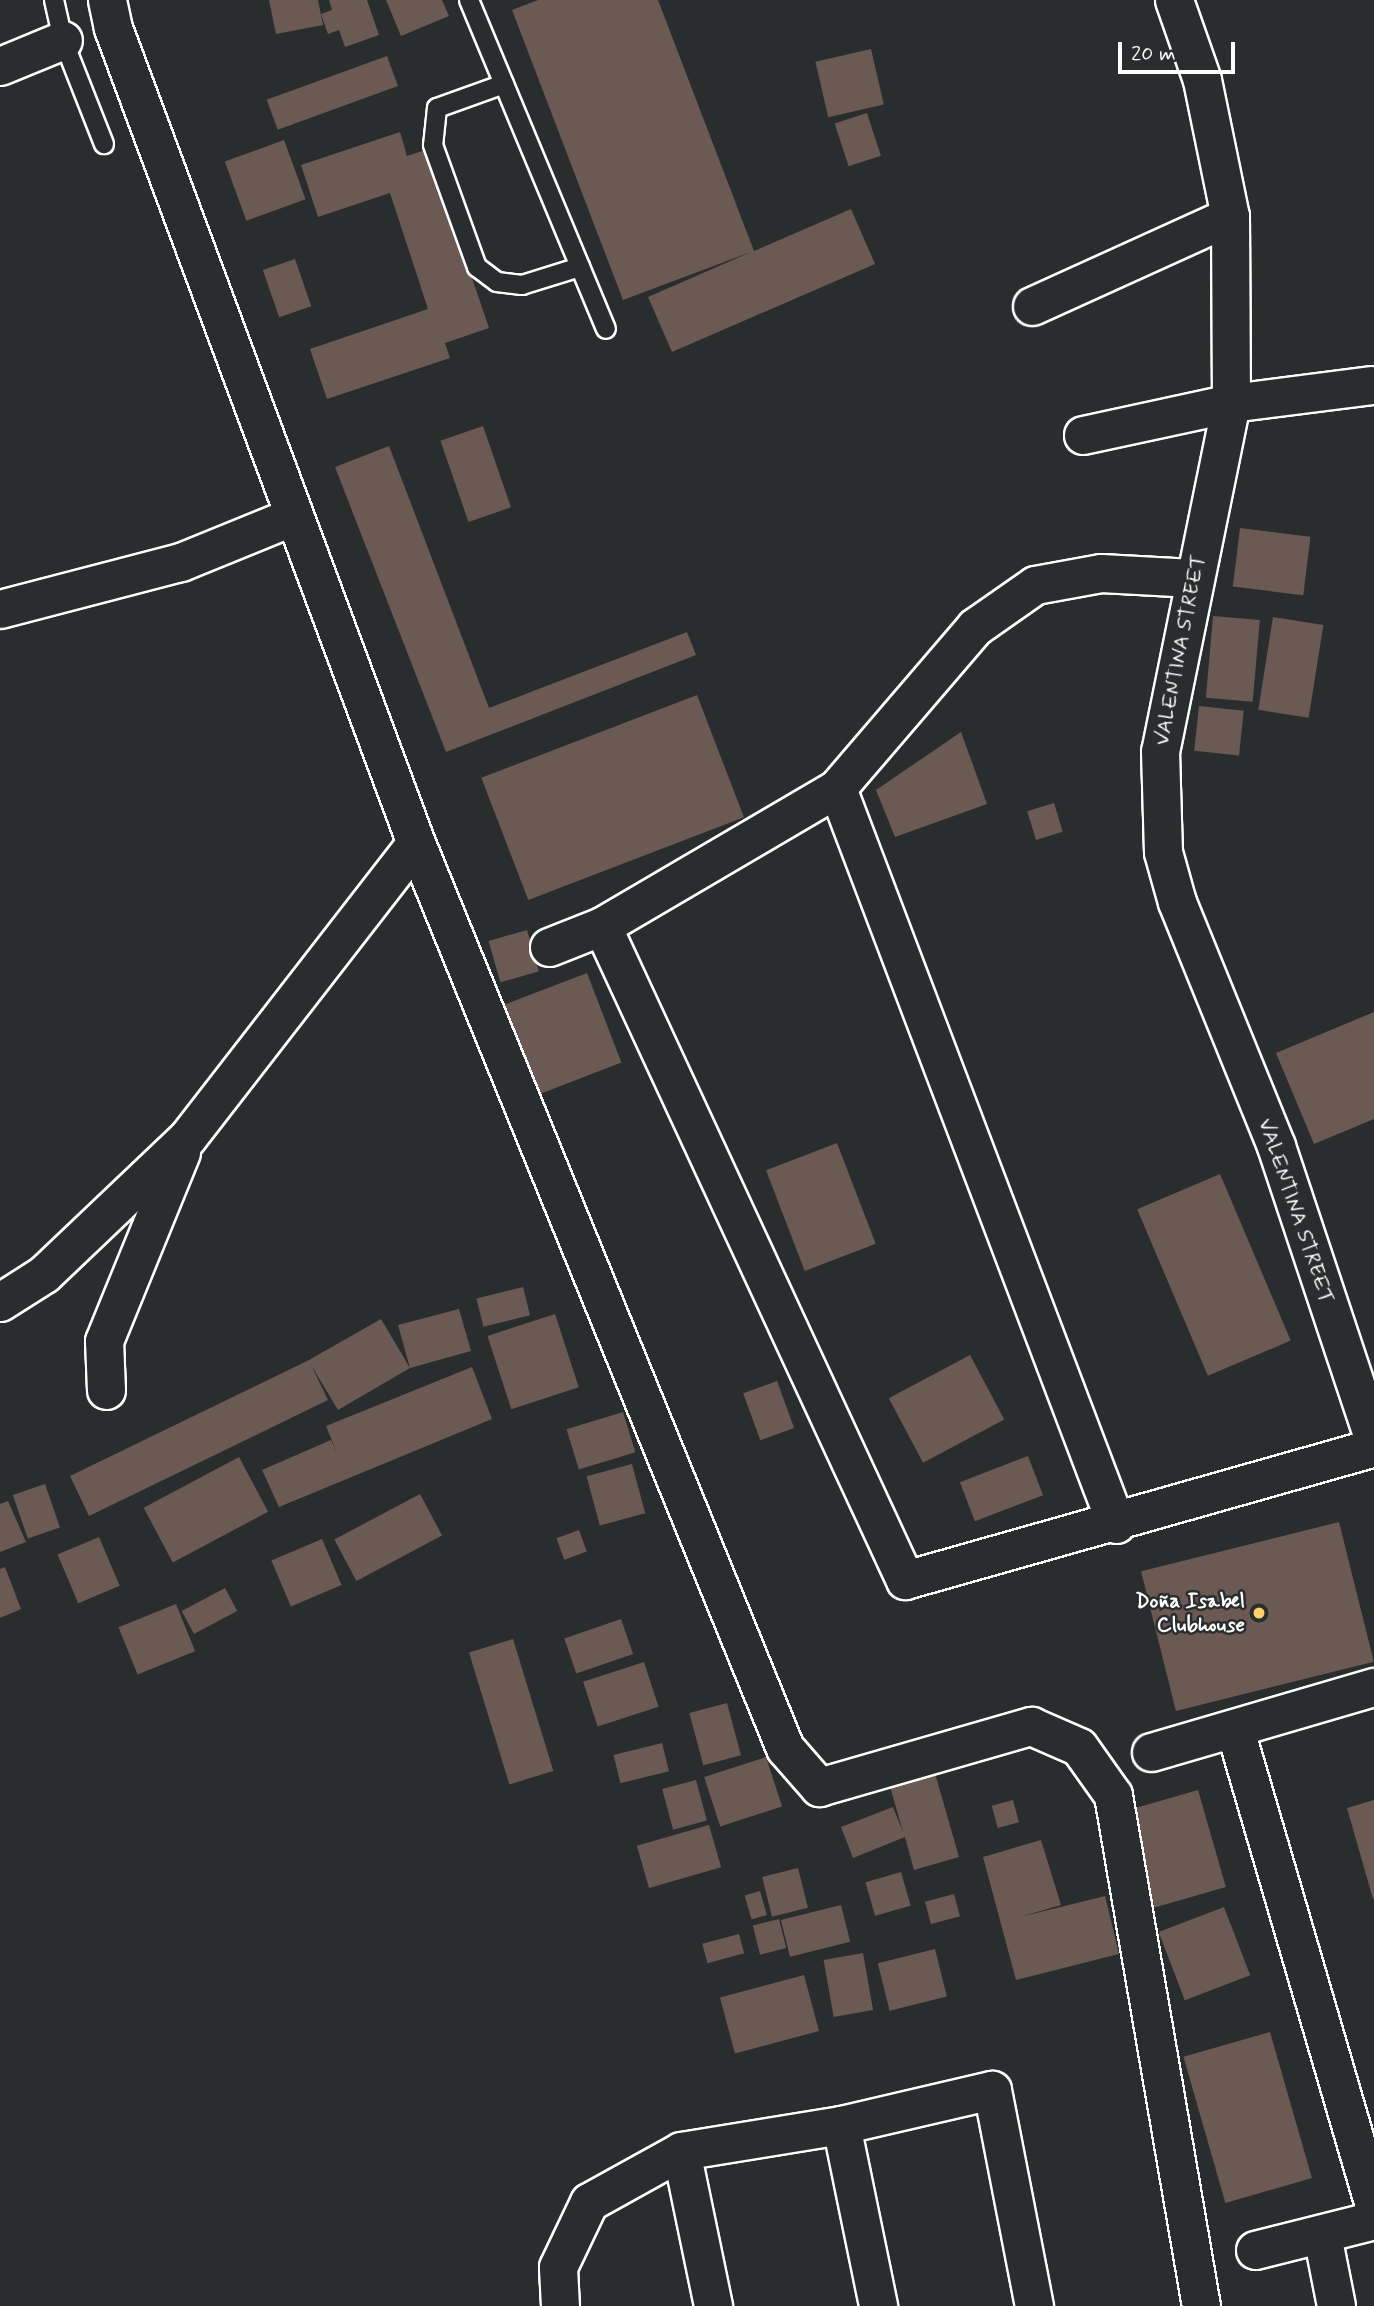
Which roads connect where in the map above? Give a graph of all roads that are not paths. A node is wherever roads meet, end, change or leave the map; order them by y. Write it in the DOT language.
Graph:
graph roads {
  1 [pos="54,0"];
  2 [pos="107,0"];
  3 [pos="469,0"];
  4 [pos="1174,0"];
  5 [pos="63,40"];
  6 [pos="0,66"];
  7 [pos="504,84"];
  8 [pos="104,144"];
  9 [pos="1230,216"];
  10 [pos="580,267"];
  11 [pos="1032,306"];
  12 [pos="606,329"];
  13 [pos="1371,385"];
  14 [pos="1231,403"];
  15 [pos="1083,435"];
  16 [pos="294,516"];
  17 [pos="1193,578"];
  18 [pos="0,609"];
  19 [pos="837,788"];
  20 [pos="416,843"];
  21 [pos="602,926"];
  22 [pos="549,947"];
  23 [pos="187,1138"];
  24 [pos="0,1302"];
  25 [pos="106,1390"];
  26 [pos="1374,1441"];
  27 [pos="1374,1447"];
  28 [pos="1116,1524"];
  29 [pos="1374,1687"];
  30 [pos="1235,1730"];
  31 [pos="1151,1752"];
  32 [pos="841,2125"];
  33 [pos="681,2151"];
  34 [pos="1374,2205"];
  35 [pos="1374,2220"];
  36 [pos="1322,2235"];
  37 [pos="1255,2250"];
  38 [pos="560,2306"];
  39 [pos="713,2306"];
  40 [pos="878,2306"];
  41 [pos="1034,2306"];
  42 [pos="1201,2306"];
  43 [pos="1336,2306"];
  1 -- 5 [label="lane"];
  2 -- 16 [label="street"];
  3 -- 7 [label="lane"];
  4 -- 9 [label="street, VALENTINA STREET"];
  5 -- 6 [label="street"];
  5 -- 8 [label="lane"];
  7 -- 10 [label="lane"];
  7 -- 10 [label="lane"];
  9 -- 11 [label="street"];
  9 -- 14 [label="street, VALENTINA STREET"];
  10 -- 12 [label="lane"];
  13 -- 14 [label="street"];
  14 -- 15 [label="street"];
  14 -- 17 [label="street, VALENTINA STREET"];
  16 -- 18 [label="street"];
  16 -- 20 [label="street"];
  17 -- 19 [label="street"];
  17 -- 26 [label="street, VALENTINA STREET"];
  19 -- 21 [label="street"];
  19 -- 28 [label="street"];
  20 -- 23 [label="street"];
  20 -- 42 [label="street"];
  21 -- 22 [label="street"];
  21 -- 28 [label="street"];
  23 -- 24 [label="street"];
  23 -- 25 [label="street"];
  27 -- 28 [label="street"];
  29 -- 30 [label="street"];
  30 -- 31 [label="street"];
  30 -- 34 [label="street"];
  32 -- 33 [label="street"];
  32 -- 40 [label="street"];
  32 -- 41 [label="street"];
  33 -- 38 [label="street"];
  33 -- 39 [label="street"];
  35 -- 36 [label="street"];
  36 -- 37 [label="street"];
  36 -- 43 [label="street"];
}
